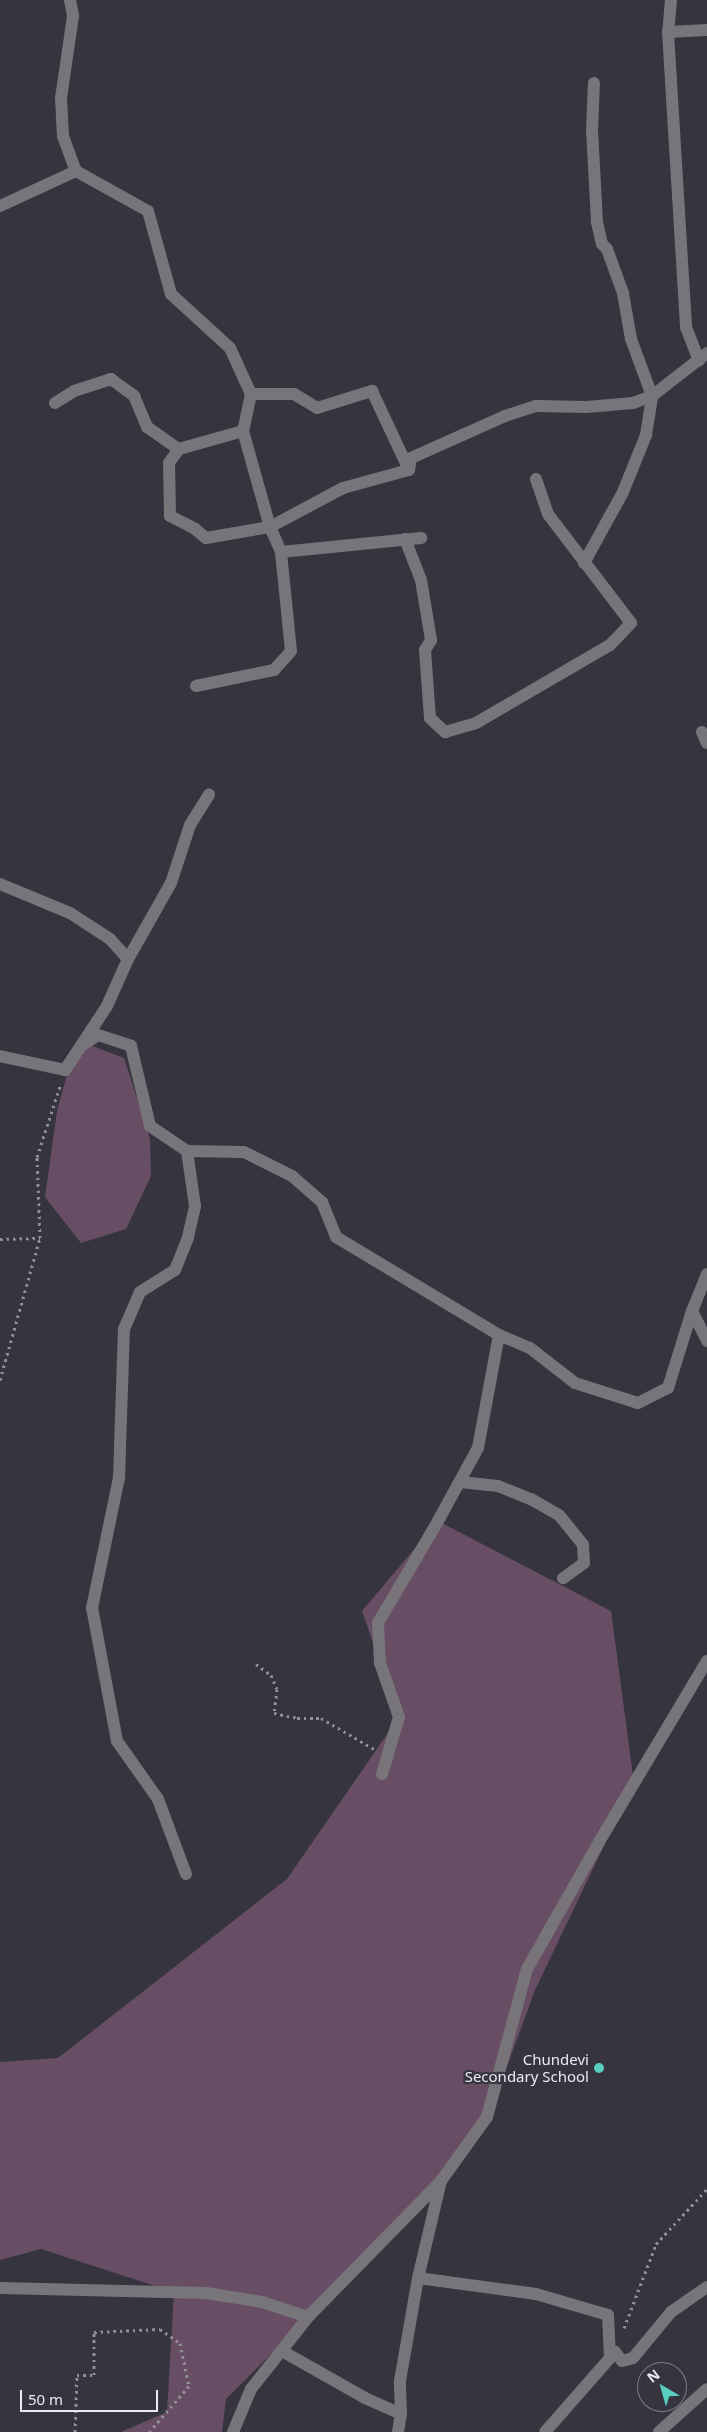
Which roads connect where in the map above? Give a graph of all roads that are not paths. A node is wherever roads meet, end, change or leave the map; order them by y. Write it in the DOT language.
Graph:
graph roads {
  1 [pos="70,0"];
  2 [pos="671,0"];
  3 [pos="707,30"];
  4 [pos="668,32"];
  5 [pos="594,82"];
  6 [pos="76,171"];
  7 [pos="0,206"];
  8 [pos="703,357"];
  9 [pos="251,394"];
  10 [pos="652,396"];
  11 [pos="55,403"];
  12 [pos="244,431"];
  13 [pos="179,449"];
  14 [pos="409,470"];
  15 [pos="536,479"];
  16 [pos="270,527"];
  17 [pos="421,538"];
  18 [pos="405,539"];
  19 [pos="281,552"];
  20 [pos="584,563"];
  21 [pos="196,686"];
  22 [pos="209,794"];
  23 [pos="0,884"];
  24 [pos="128,959"];
  25 [pos="0,1056"];
  26 [pos="65,1070"];
  27 [pos="188,1151"];
  28 [pos="707,1274"];
  29 [pos="692,1311"];
  30 [pos="499,1335"];
  31 [pos="707,1341"];
  32 [pos="460,1482"];
  33 [pos="563,1578"];
  34 [pos="707,1661"];
  35 [pos="382,1774"];
  36 [pos="186,1874"];
  37 [pos="441,2181"];
  38 [pos="418,2278"];
  39 [pos="707,2287"];
  40 [pos="0,2288"];
  41 [pos="308,2317"];
  42 [pos="282,2351"];
  43 [pos="613,2355"];
  44 [pos="707,2389"];
  45 [pos="401,2414"];
  46 [pos="233,2432"];
  47 [pos="398,2432"];
  48 [pos="545,2432"];
  49 [pos="659,2432"];
  1 -- 6 [label="street"];
  2 -- 4 [label="street"];
  3 -- 4 [label="street"];
  4 -- 8 [label="street"];
  5 -- 10 [label="street"];
  6 -- 7 [label="street"];
  6 -- 9 [label="street"];
  8 -- 10 [label="street"];
  9 -- 12 [label="street"];
  9 -- 14 [label="street"];
  10 -- 14 [label="street"];
  10 -- 20 [label="street"];
  11 -- 13 [label="street"];
  12 -- 13 [label="street"];
  12 -- 16 [label="street"];
  13 -- 16 [label="street"];
  14 -- 16 [label="street"];
  15 -- 20 [label="street"];
  16 -- 19 [label="street"];
  17 -- 18 [label="street"];
  18 -- 19 [label="street"];
  18 -- 20 [label="street"];
  19 -- 21 [label="street"];
  22 -- 24 [label="street"];
  23 -- 24 [label="street"];
  24 -- 26 [label="street"];
  25 -- 26 [label="street"];
  26 -- 27 [label="street"];
  27 -- 30 [label="street"];
  27 -- 36 [label="street"];
  28 -- 29 [label="street"];
  29 -- 30 [label="street"];
  29 -- 31 [label="street"];
  30 -- 32 [label="street"];
  32 -- 33 [label="street"];
  32 -- 35 [label="street"];
  34 -- 37 [label="street"];
  37 -- 38 [label="street"];
  37 -- 41 [label="street"];
  38 -- 43 [label="street"];
  38 -- 45 [label="street"];
  39 -- 43 [label="street"];
  40 -- 41 [label="street"];
  41 -- 42 [label="street"];
  42 -- 45 [label="street"];
  42 -- 46 [label="street"];
  43 -- 48 [label="street"];
  44 -- 49 [label="street"];
  45 -- 47 [label="street"];
}
